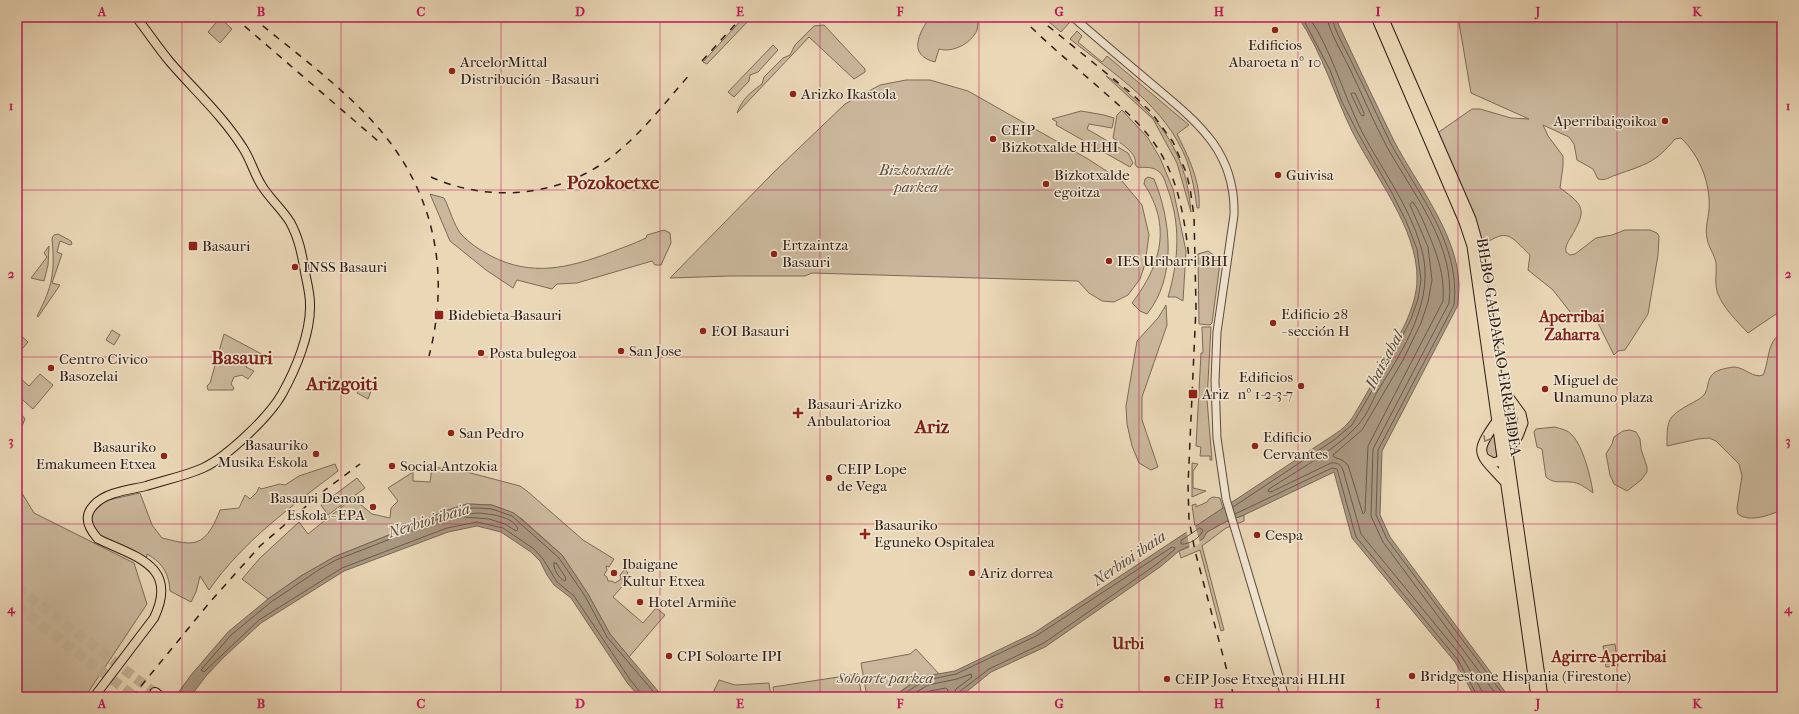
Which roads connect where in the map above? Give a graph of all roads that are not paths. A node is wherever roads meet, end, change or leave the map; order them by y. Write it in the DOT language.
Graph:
graph roads {
  1 [pos="136,17"];
  2 [pos="1073,17"];
  3 [pos="1376,17"];
  4 [pos="1383,17"];
  5 [pos="1499,384"];
  6 [pos="1518,411"];
  7 [pos="1503,413"];
  8 [pos="1497,421"];
  9 [pos="1508,450"];
  10 [pos="1484,458"];
  11 [pos="1502,458"];
  12 [pos="1506,483"];
  13 [pos="94,697"];
  14 [pos="1285,697"];
  15 [pos="1536,697"];
  16 [pos="1543,697"];
  1 -- 13 [label="main road"];
  2 -- 14 [label="street"];
  3 -- 8 [label="highway, BILBO-GALDAKAO ERREPIDEA"];
  4 -- 5 [label="highway, BILBO-GALDAKAO ERREPIDEA"];
  5 -- 6 [label="highway"];
  5 -- 7 [label="highway, BILBO-GALDAKAO ERREPIDEA"];
  6 -- 7 [label="highway"];
  6 -- 9 [label="highway"];
  7 -- 8 [label="highway"];
  7 -- 9 [label="highway, BILBO-GALDAKAO ERREPIDEA"];
  8 -- 10 [label="highway, one-way"];
  8 -- 11 [label="highway, BILBO-GALDAKAO ERREPIDEA"];
  9 -- 11 [label="highway"];
  9 -- 16 [label="highway, BILBO-GALDAKAO ERREPIDEA"];
  10 -- 11 [label="highway"];
  10 -- 12 [label="highway"];
  11 -- 12 [label="highway, BILBO-GALDAKAO ERREPIDEA"];
  12 -- 15 [label="highway, BILBO-GALDAKAO ERREPIDEA"];
}
